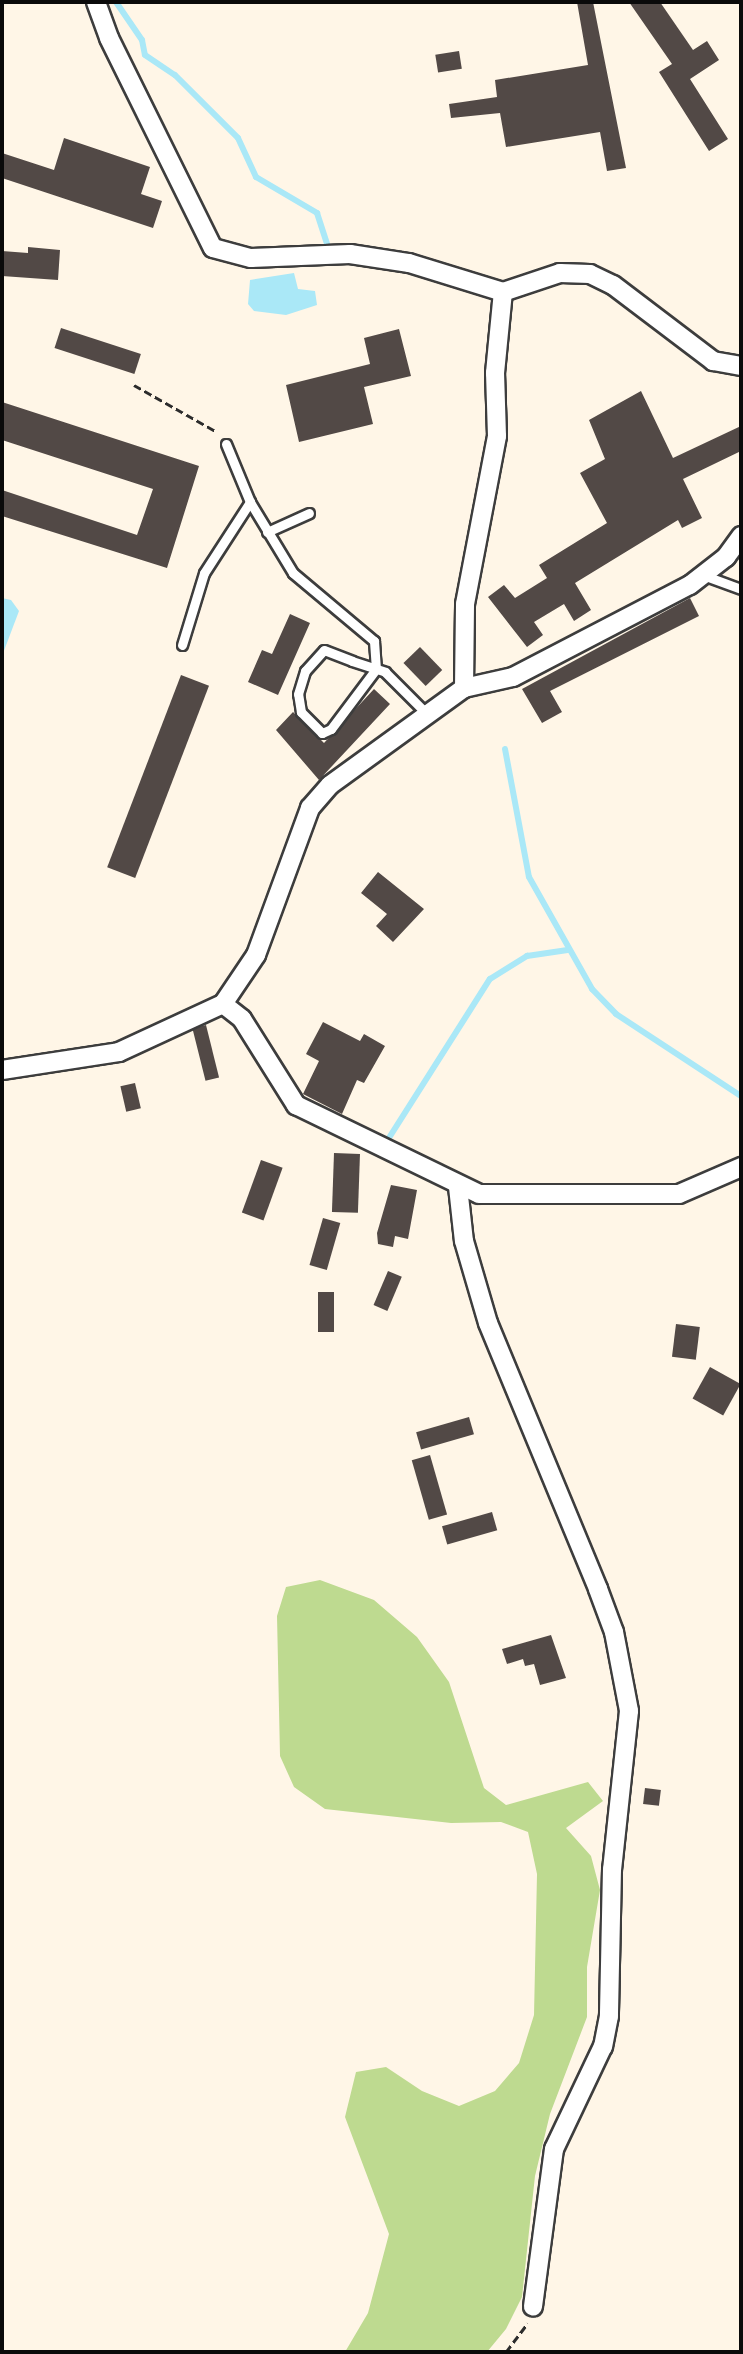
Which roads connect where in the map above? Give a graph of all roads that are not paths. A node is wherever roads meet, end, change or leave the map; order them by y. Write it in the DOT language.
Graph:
graph roads {
  1 [pos="96,2"];
  2 [pos="503,292"];
  3 [pos="741,366"];
  4 [pos="226,444"];
  5 [pos="250,502"];
  6 [pos="309,513"];
  7 [pos="267,532"];
  8 [pos="741,536"];
  9 [pos="703,575"];
  10 [pos="740,590"];
  11 [pos="182,645"];
  12 [pos="376,669"];
  13 [pos="464,688"];
  14 [pos="428,715"];
  15 [pos="223,1004"];
  16 [pos="2,1070"];
  17 [pos="741,1167"];
  18 [pos="458,1187"];
  19 [pos="533,2307"];
  1 -- 2 [label="street"];
  2 -- 3 [label="street"];
  2 -- 13 [label="street"];
  4 -- 5 [label="lane"];
  5 -- 7 [label="lane"];
  5 -- 11 [label="lane"];
  6 -- 7 [label="lane"];
  7 -- 12 [label="lane"];
  8 -- 9 [label="street"];
  9 -- 10 [label="lane"];
  9 -- 13 [label="street"];
  12 -- 12 [label="lane"];
  12 -- 14 [label="lane"];
  13 -- 14 [label="street"];
  14 -- 15 [label="street"];
  15 -- 16 [label="street"];
  15 -- 18 [label="street"];
  17 -- 18 [label="street"];
  18 -- 19 [label="street"];
}
